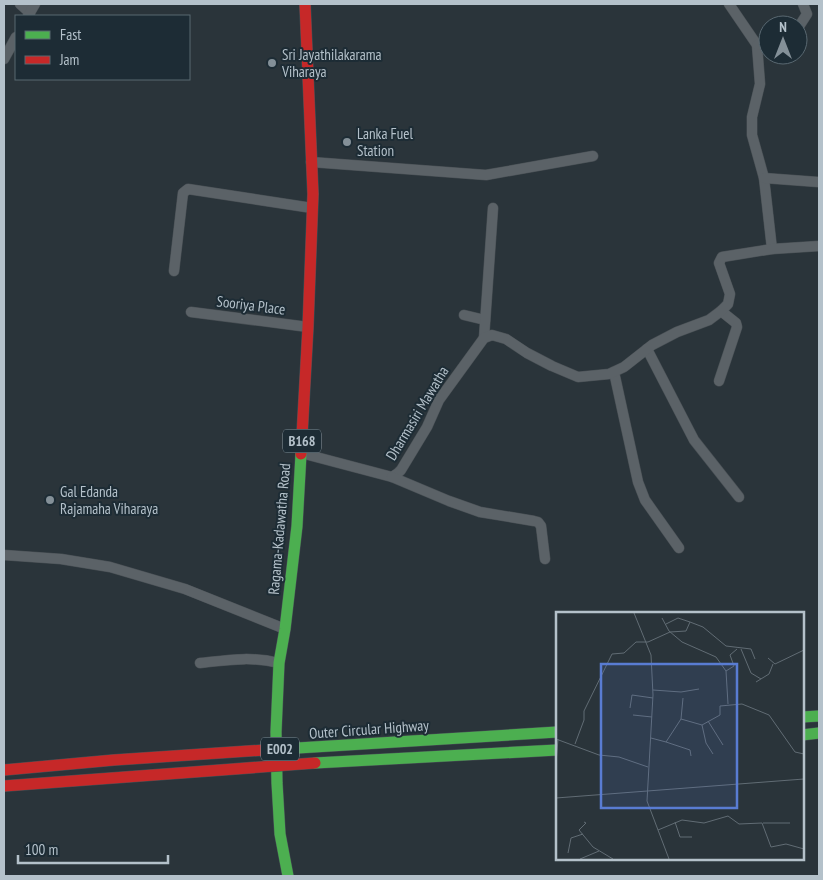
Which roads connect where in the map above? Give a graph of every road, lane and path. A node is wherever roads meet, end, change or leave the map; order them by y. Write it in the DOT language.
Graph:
graph roads {
  1 [pos="20,4"];
  2 [pos="305,4"];
  3 [pos="729,4"];
  4 [pos="31,11"];
  5 [pos="15,39"];
  6 [pos="757,45"];
  7 [pos="4,59"];
  8 [pos="593,156"];
  9 [pos="311,162"];
  10 [pos="764,178"];
  11 [pos="818,182"];
  12 [pos="312,208"];
  13 [pos="493,208"];
  14 [pos="819,246"];
  15 [pos="772,249"];
  16 [pos="174,271"];
  17 [pos="721,311"];
  18 [pos="191,312"];
  19 [pos="464,315"];
  20 [pos="485,320"];
  21 [pos="308,327"];
  22 [pos="484,338"];
  23 [pos="646,349"];
  24 [pos="614,372"];
  25 [pos="719,381"];
  26 [pos="301,452"];
  27 [pos="392,477"];
  28 [pos="739,497"];
  29 [pos="679,548"];
  30 [pos="4,555"];
  31 [pos="546,559"];
  32 [pos="285,629"];
  33 [pos="200,663"];
  34 [pos="279,663"];
  35 [pos="819,716"];
  36 [pos="803,717"];
  37 [pos="556,732"];
  38 [pos="803,734"];
  39 [pos="819,734"];
  40 [pos="556,750"];
  41 [pos="4,770"];
  42 [pos="4,786"];
  43 [pos="288,876"];
  1 -- 4 [label="street"];
  2 -- 9 [label="main road, Ragama-Kadawatha Road / B168"];
  3 -- 6 [label="street"];
  5 -- 7 [label="street"];
  6 -- 10 [label="street"];
  8 -- 9 [label="street"];
  9 -- 12 [label="main road, Ragama-Kadawatha Road / B168"];
  10 -- 11 [label="street"];
  10 -- 15 [label="street"];
  12 -- 16 [label="street"];
  12 -- 21 [label="main road, Ragama-Kadawatha Road / B168"];
  13 -- 20 [label="street"];
  14 -- 15 [label="street"];
  15 -- 17 [label="street"];
  17 -- 23 [label="street"];
  17 -- 25 [label="street"];
  18 -- 21 [label="street, Sooriya Place"];
  19 -- 20 [label="street"];
  20 -- 22 [label="street"];
  21 -- 26 [label="main road, Ragama-Kadawatha Road / B168"];
  22 -- 24 [label="street"];
  22 -- 27 [label="street, Dharmasiri Mawatha"];
  23 -- 24 [label="street"];
  23 -- 28 [label="street"];
  24 -- 29 [label="street"];
  26 -- 27 [label="street, Dharmasiri Mawatha"];
  26 -- 32 [label="main road, Ragama-Kadawatha Road / B168"];
  27 -- 31 [label="street"];
  30 -- 32 [label="street"];
  32 -- 34 [label="main road, Ragama-Kadawatha Road / B168"];
  33 -- 34 [label="street"];
  34 -- 43 [label="main road, Ragama-Kadawatha Road / B168"];
  35 -- 36 [label="main road"];
  37 -- 41 [label="main road, Outer Circular Highway / E002, bridge"];
  38 -- 39 [label="main road"];
  40 -- 42 [label="main road, Outer Circular Highway / E002, bridge"];
}
